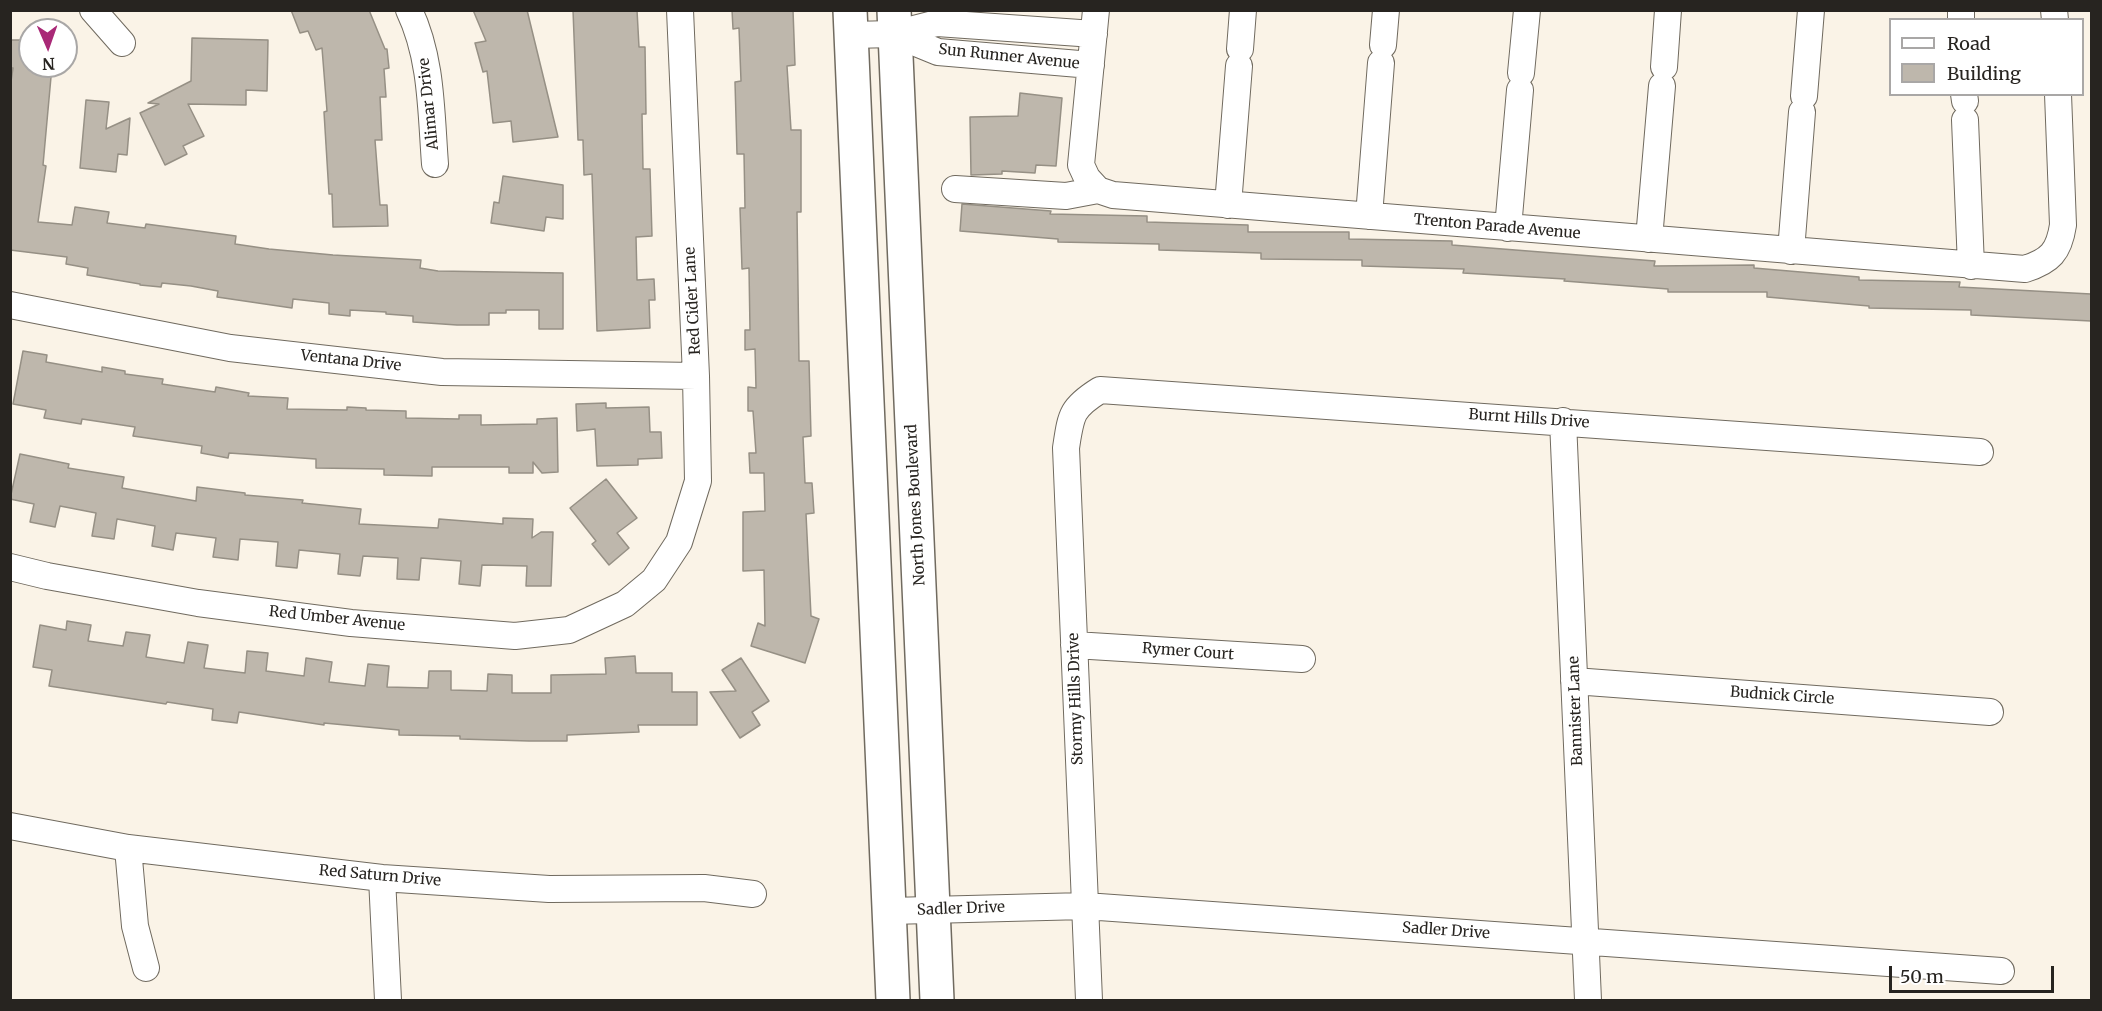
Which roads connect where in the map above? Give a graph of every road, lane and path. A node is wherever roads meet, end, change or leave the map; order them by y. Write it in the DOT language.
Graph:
graph roads {
  1 [pos="93,10"];
  2 [pos="409,10"];
  3 [pos="680,10"];
  4 [pos="1243,10"];
  5 [pos="1386,10"];
  6 [pos="1527,10"];
  7 [pos="1668,10"];
  8 [pos="1811,10"];
  9 [pos="894,22"];
  10 [pos="1095,22"];
  11 [pos="851,23"];
  12 [pos="122,43"];
  13 [pos="1091,65"];
  14 [pos="2058,96"];
  15 [pos="1965,105"];
  16 [pos="435,164"];
  17 [pos="955,189"];
  18 [pos="1098,190"];
  19 [pos="1228,205"];
  20 [pos="1369,216"];
  21 [pos="1508,228"];
  22 [pos="1649,239"];
  23 [pos="1791,251"];
  24 [pos="1971,266"];
  25 [pos="10,305"];
  26 [pos="696,376"];
  27 [pos="1082,402"];
  28 [pos="1563,421"];
  29 [pos="1980,452"];
  30 [pos="10,567"];
  31 [pos="654,580"];
  32 [pos="1074,645"];
  33 [pos="1302,660"];
  34 [pos="1574,681"];
  35 [pos="1990,712"];
  36 [pos="10,825"];
  37 [pos="128,848"];
  38 [pos="382,878"];
  39 [pos="753,894"];
  40 [pos="1085,906"];
  41 [pos="934,910"];
  42 [pos="890,911"];
  43 [pos="1585,941"];
  44 [pos="146,969"];
  45 [pos="2001,971"];
  46 [pos="388,1000"];
  47 [pos="893,1000"];
  48 [pos="938,1000"];
  49 [pos="1089,1000"];
  50 [pos="1588,1000"];
  1 -- 12 [label="street"];
  2 -- 16 [label="street, Alimar Drive"];
  3 -- 26 [label="street, Red Cider Lane"];
  4 -- 19 [label="street"];
  5 -- 20 [label="street"];
  6 -- 21 [label="street"];
  7 -- 22 [label="street"];
  8 -- 23 [label="street"];
  9 -- 10 [label="street, Sun Runner Avenue"];
  9 -- 11 [label="street, Sun Runner Avenue"];
  9 -- 13 [label="street, Sun Runner Avenue"];
  9 -- 41 [label="main road, North Jones Boulevard"];
  10 -- 13 [label="street"];
  11 -- 42 [label="main road"];
  13 -- 18 [label="street"];
  14 -- 24 [label="street, Trenton Parade Avenue"];
  15 -- 24 [label="street"];
  17 -- 18 [label="street, Trenton Parade Avenue"];
  18 -- 19 [label="street, Trenton Parade Avenue"];
  19 -- 20 [label="street, Trenton Parade Avenue"];
  20 -- 21 [label="street, Trenton Parade Avenue"];
  21 -- 22 [label="street, Trenton Parade Avenue"];
  22 -- 23 [label="street, Trenton Parade Avenue"];
  23 -- 24 [label="street, Trenton Parade Avenue"];
  25 -- 26 [label="street, Ventana Drive"];
  26 -- 31 [label="street, Red Cider Lane"];
  27 -- 28 [label="street, Burnt Hills Drive"];
  27 -- 32 [label="street, Stormy Hills Drive"];
  28 -- 29 [label="street, Burnt Hills Drive"];
  28 -- 34 [label="street, Bannister Lane"];
  30 -- 31 [label="street, Red Umber Avenue"];
  32 -- 33 [label="street, Rymer Court"];
  32 -- 40 [label="street, Stormy Hills Drive"];
  34 -- 35 [label="street, Budnick Circle"];
  34 -- 43 [label="street, Bannister Lane"];
  36 -- 37 [label="street, Red Saturn Drive"];
  37 -- 38 [label="street, Red Saturn Drive"];
  37 -- 44 [label="street"];
  38 -- 39 [label="street, Red Saturn Drive"];
  38 -- 46 [label="street"];
  40 -- 41 [label="street, Sadler Drive"];
  40 -- 43 [label="street, Sadler Drive"];
  40 -- 49 [label="street, Stormy Hills Drive"];
  41 -- 42 [label="street, Sadler Drive"];
  41 -- 48 [label="main road, North Jones Boulevard"];
  42 -- 47 [label="main road"];
  43 -- 45 [label="street, Sadler Drive"];
  43 -- 50 [label="street, Bannister Lane"];
}
